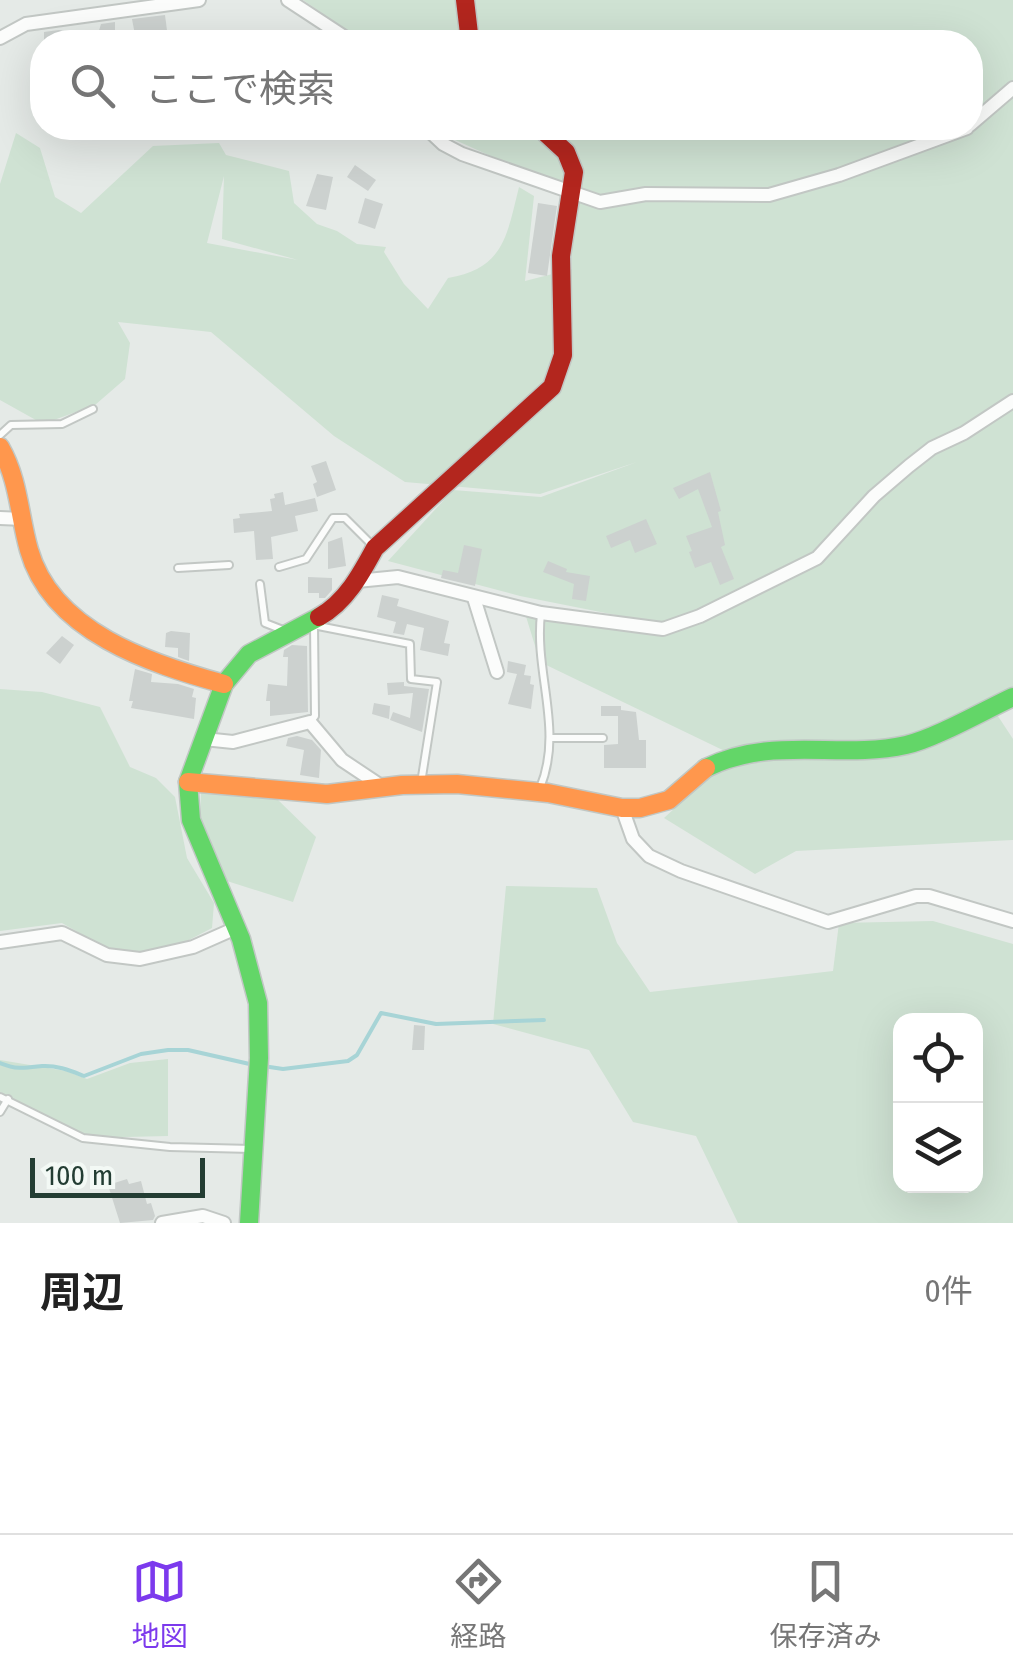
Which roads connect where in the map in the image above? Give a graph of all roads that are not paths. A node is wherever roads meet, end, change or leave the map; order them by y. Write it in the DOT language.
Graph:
graph roads {
  1 [pos="198,0"];
  2 [pos="288,0"];
  3 [pos="465,0"];
  4 [pos="334,30"];
  5 [pos="469,30"];
  6 [pos="0,38"];
  7 [pos="1013,88"];
  8 [pos="983,114"];
  9 [pos="439,140"];
  10 [pos="554,140"];
  11 [pos="932,140"];
  12 [pos="572,194"];
  13 [pos="1013,402"];
  14 [pos="93,409"];
  15 [pos="0,435"];
  16 [pos="0,447"];
  17 [pos="8,520"];
  18 [pos="375,548"];
  19 [pos="229,565"];
  20 [pos="279,567"];
  21 [pos="178,568"];
  22 [pos="358,581"];
  23 [pos="260,584"];
  24 [pos="474,598"];
  25 [pos="542,612"];
  26 [pos="301,627"];
  27 [pos="497,672"];
  28 [pos="224,684"];
  29 [pos="1013,696"];
  30 [pos="310,722"];
  31 [pos="552,738"];
  32 [pos="603,738"];
  33 [pos="204,739"];
  34 [pos="188,782"];
  35 [pos="421,785"];
  36 [pos="384,788"];
  37 [pos="539,792"];
  38 [pos="622,808"];
  39 [pos="1013,921"];
  40 [pos="236,928"];
  41 [pos="0,942"];
  42 [pos="4,1098"];
  43 [pos="0,1112"];
  44 [pos="254,1149"];
  45 [pos="162,1223"];
  46 [pos="224,1223"];
  47 [pos="248,1223"];
  1 -- 6 [label="street"];
  2 -- 4 [label="street"];
  3 -- 5 [label="street"];
  7 -- 8 [label="street"];
  9 -- 12 [label="street"];
  10 -- 12 [label="street"];
  11 -- 12 [label="street"];
  12 -- 18 [label="street"];
  13 -- 25 [label="street"];
  14 -- 15 [label="lane"];
  16 -- 17 [label="street"];
  17 -- 28 [label="street"];
  18 -- 20 [label="lane"];
  18 -- 22 [label="street"];
  19 -- 21 [label="lane"];
  22 -- 24 [label="street"];
  22 -- 26 [label="street"];
  23 -- 26 [label="lane"];
  24 -- 25 [label="street"];
  24 -- 27 [label="street"];
  25 -- 31 [label="lane"];
  26 -- 28 [label="street"];
  26 -- 30 [label="lane"];
  26 -- 35 [label="lane"];
  28 -- 33 [label="street"];
  29 -- 38 [label="street"];
  30 -- 33 [label="street"];
  30 -- 36 [label="street"];
  31 -- 32 [label="lane"];
  31 -- 37 [label="lane"];
  33 -- 34 [label="street"];
  34 -- 36 [label="street"];
  34 -- 40 [label="street"];
  35 -- 36 [label="street"];
  35 -- 37 [label="street"];
  37 -- 38 [label="street"];
  38 -- 39 [label="street"];
  40 -- 41 [label="street"];
  40 -- 44 [label="street"];
  42 -- 43 [label="lane"];
  42 -- 44 [label="lane"];
  44 -- 47 [label="street"];
  45 -- 46 [label="street"];
}
